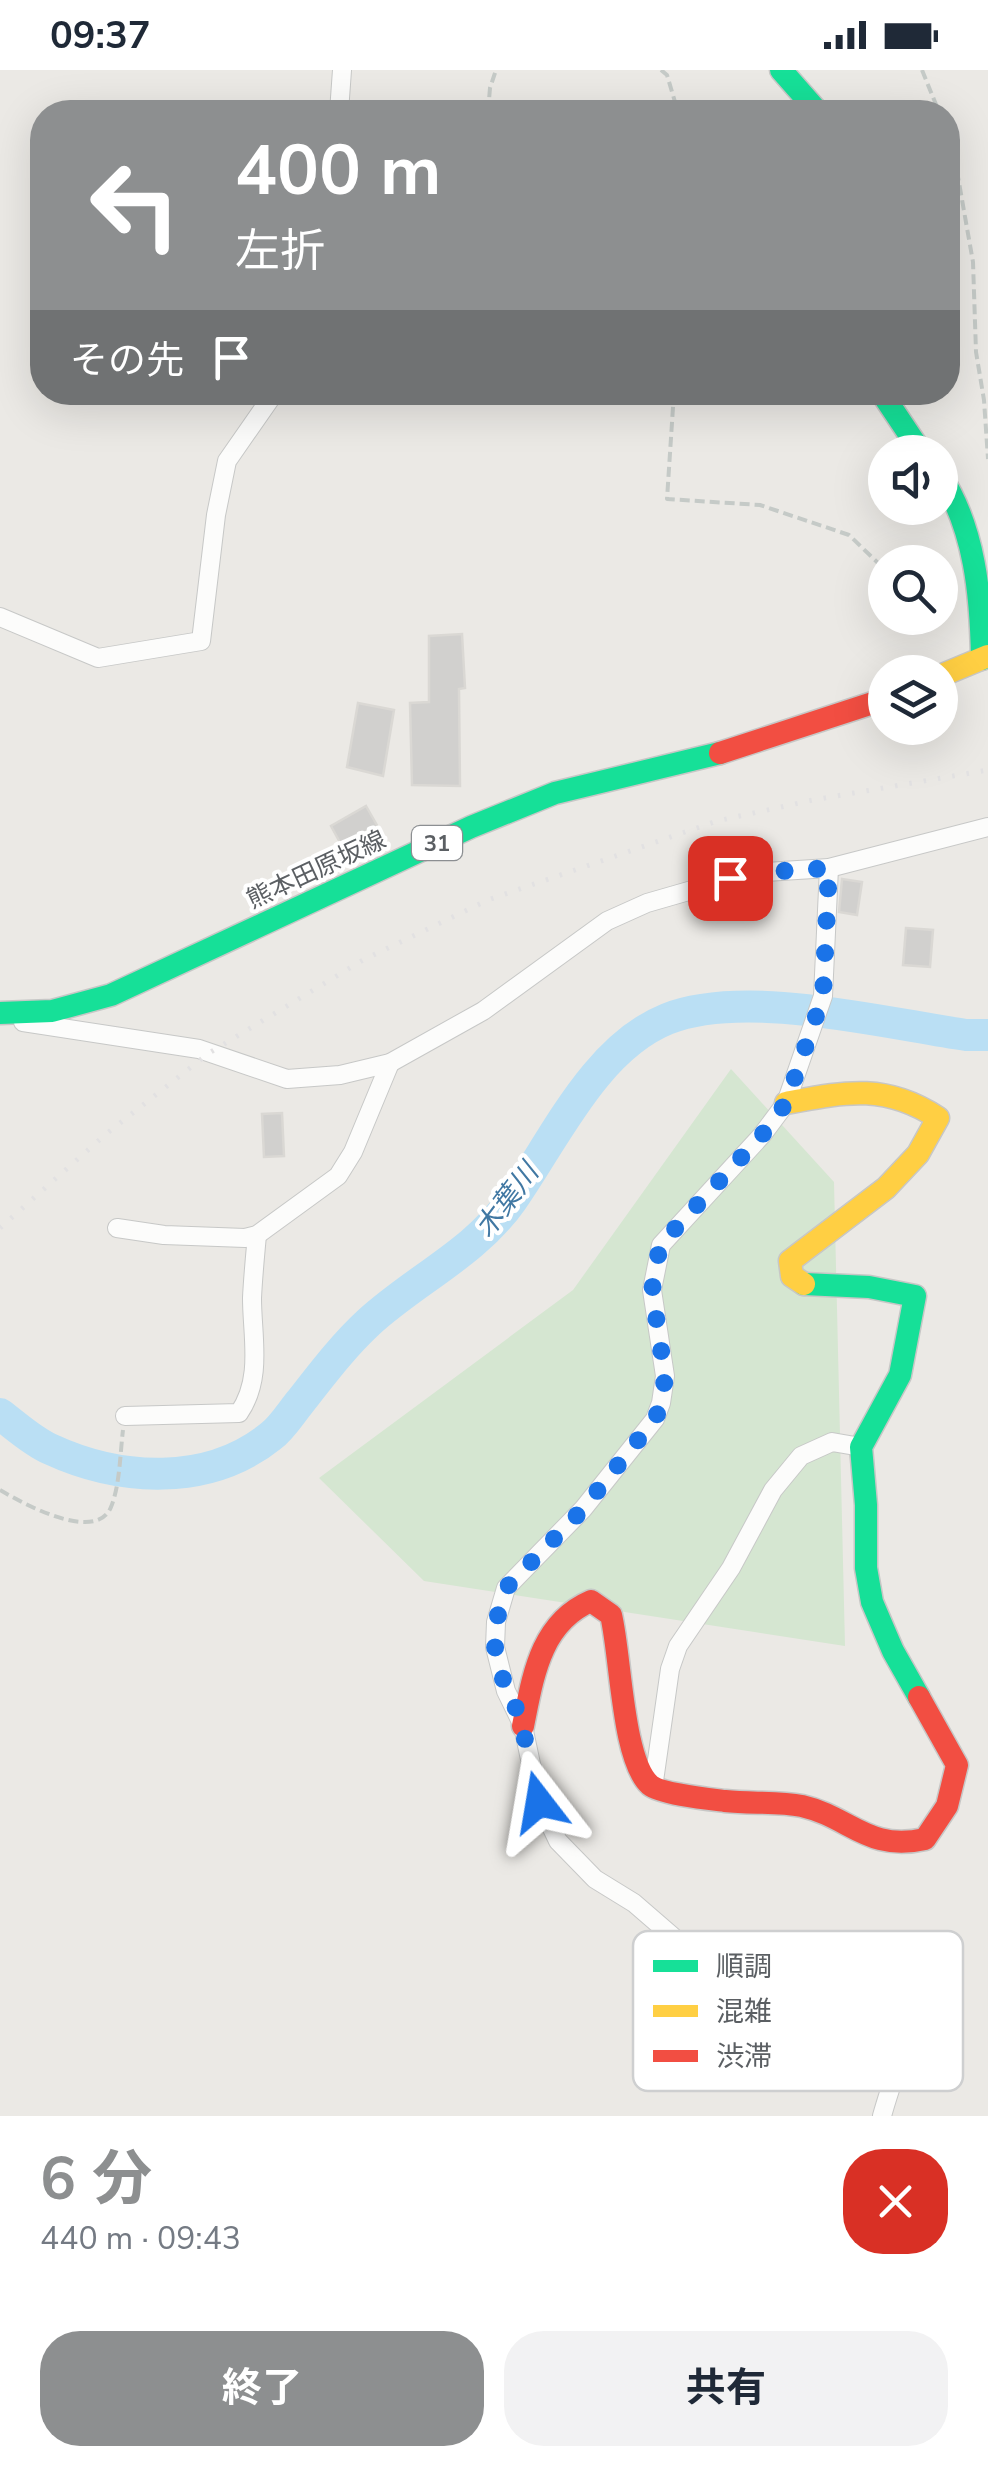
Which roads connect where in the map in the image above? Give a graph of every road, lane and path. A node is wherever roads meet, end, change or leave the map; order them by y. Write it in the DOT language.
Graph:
graph roads {
  1 [pos="342,70"];
  2 [pos="496,70"];
  3 [pos="661,70"];
  4 [pos="781,70"];
  5 [pos="922,70"];
  6 [pos="340,100"];
  7 [pos="489,100"];
  8 [pos="674,100"];
  9 [pos="807,100"];
  10 [pos="934,100"];
  11 [pos="960,188"];
  12 [pos="267,405"];
  13 [pos="673,405"];
  14 [pos="890,405"];
  15 [pos="910,435"];
  16 [pos="988,459"];
  17 [pos="958,510"];
  18 [pos="868,553"];
  19 [pos="0,617"];
  20 [pos="985,658"];
  21 [pos="958,669"];
  22 [pos="868,705"];
  23 [pos="988,827"];
  24 [pos="829,868"];
  25 [pos="0,1016"];
  26 [pos="390,1063"];
  27 [pos="786,1103"];
  28 [pos="117,1228"];
  29 [pos="257,1235"];
  30 [pos="125,1416"];
  31 [pos="861,1447"];
  32 [pos="0,1490"];
  33 [pos="522,1726"];
  34 [pos="654,1788"];
  35 [pos="666,1931"];
  36 [pos="889,2091"];
  37 [pos="882,2116"];
  1 -- 6 [label="street"];
  2 -- 7 [label="path"];
  3 -- 8 [label="path"];
  4 -- 9 [label="street"];
  5 -- 10 [label="path"];
  11 -- 16 [label="path"];
  12 -- 19 [label="street"];
  13 -- 18 [label="path"];
  14 -- 15 [label="street"];
  17 -- 20 [label="street"];
  20 -- 21 [label="street"];
  22 -- 25 [label="street, 熊本田原坂線 / 31"];
  23 -- 24 [label="street"];
  24 -- 26 [label="street"];
  24 -- 27 [label="street"];
  25 -- 26 [label="street"];
  26 -- 29 [label="street"];
  27 -- 31 [label="street"];
  27 -- 33 [label="street"];
  28 -- 29 [label="street"];
  29 -- 30 [label="street"];
  30 -- 32 [label="path"];
  31 -- 34 [label="street"];
  31 -- 34 [label="street"];
  33 -- 34 [label="street"];
  33 -- 35 [label="street"];
  36 -- 37 [label="street"];
}
